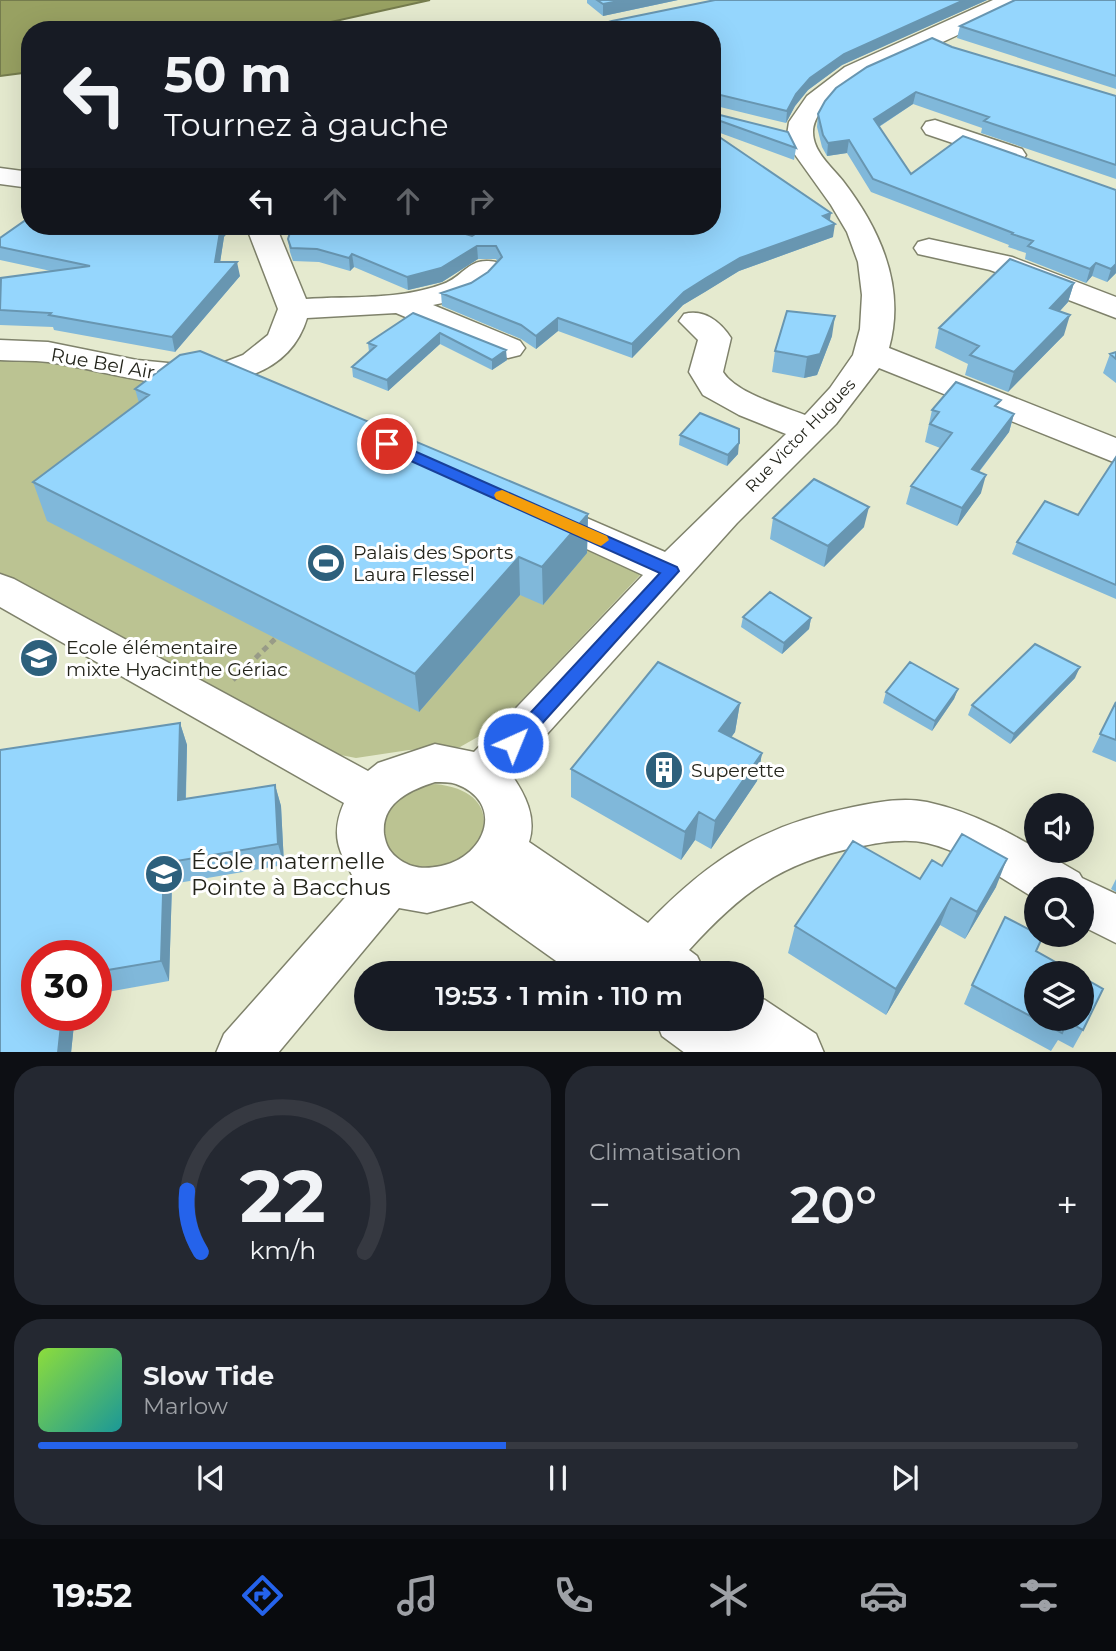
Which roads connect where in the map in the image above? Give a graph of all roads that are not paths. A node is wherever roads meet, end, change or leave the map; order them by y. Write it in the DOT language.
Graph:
graph roads {
  1 [pos="1012,0"];
  2 [pos="930,38"];
  3 [pos="959,51"];
  4 [pos="935,128"];
  5 [pos="1038,164"];
  6 [pos="0,176"];
  7 [pos="21,179"];
  8 [pos="265,235"];
  9 [pos="929,248"];
  10 [pos="485,269"];
  11 [pos="400,303"];
  12 [pos="1116,308"];
  13 [pos="294,309"];
  14 [pos="695,321"];
  15 [pos="508,348"];
  16 [pos="0,350"];
  17 [pos="871,353"];
  18 [pos="809,430"];
  19 [pos="1116,451"];
  20 [pos="512,500"];
  21 [pos="685,556"];
  22 [pos="0,589"];
  23 [pos="481,775"];
  24 [pos="371,795"];
  25 [pos="490,863"];
  26 [pos="1041,877"];
  27 [pos="390,882"];
  28 [pos="1094,907"];
  29 [pos="1116,920"];
  30 [pos="640,961"];
  31 [pos="653,961"];
  32 [pos="764,1030"];
  33 [pos="700,1031"];
  34 [pos="243,1052"];
  35 [pos="730,1052"];
  36 [pos="797,1052"];
  1 -- 2 [label="street, Rue Victor Hugues"];
  2 -- 3 [label="street"];
  2 -- 17 [label="street, Rue Victor Hugues"];
  4 -- 5 [label="street"];
  6 -- 7 [label="street"];
  8 -- 13 [label="street"];
  9 -- 12 [label="street"];
  10 -- 11 [label="street"];
  11 -- 13 [label="street"];
  11 -- 15 [label="street"];
  13 -- 16 [label="street, Rue Bel Air"];
  14 -- 18 [label="street"];
  17 -- 18 [label="street, Rue Victor Hugues"];
  17 -- 19 [label="street"];
  18 -- 21 [label="street, Rue Victor Hugues"];
  20 -- 21 [label="street"];
  21 -- 23 [label="street, Rue Victor Hugues"];
  22 -- 24 [label="street"];
  23 -- 24 [label="street"];
  23 -- 25 [label="street"];
  24 -- 27 [label="street"];
  25 -- 27 [label="street"];
  25 -- 30 [label="street"];
  26 -- 31 [label="street"];
  27 -- 34 [label="street"];
  28 -- 29 [label="street"];
  32 -- 36 [label="street"];
  33 -- 35 [label="street"];
}
